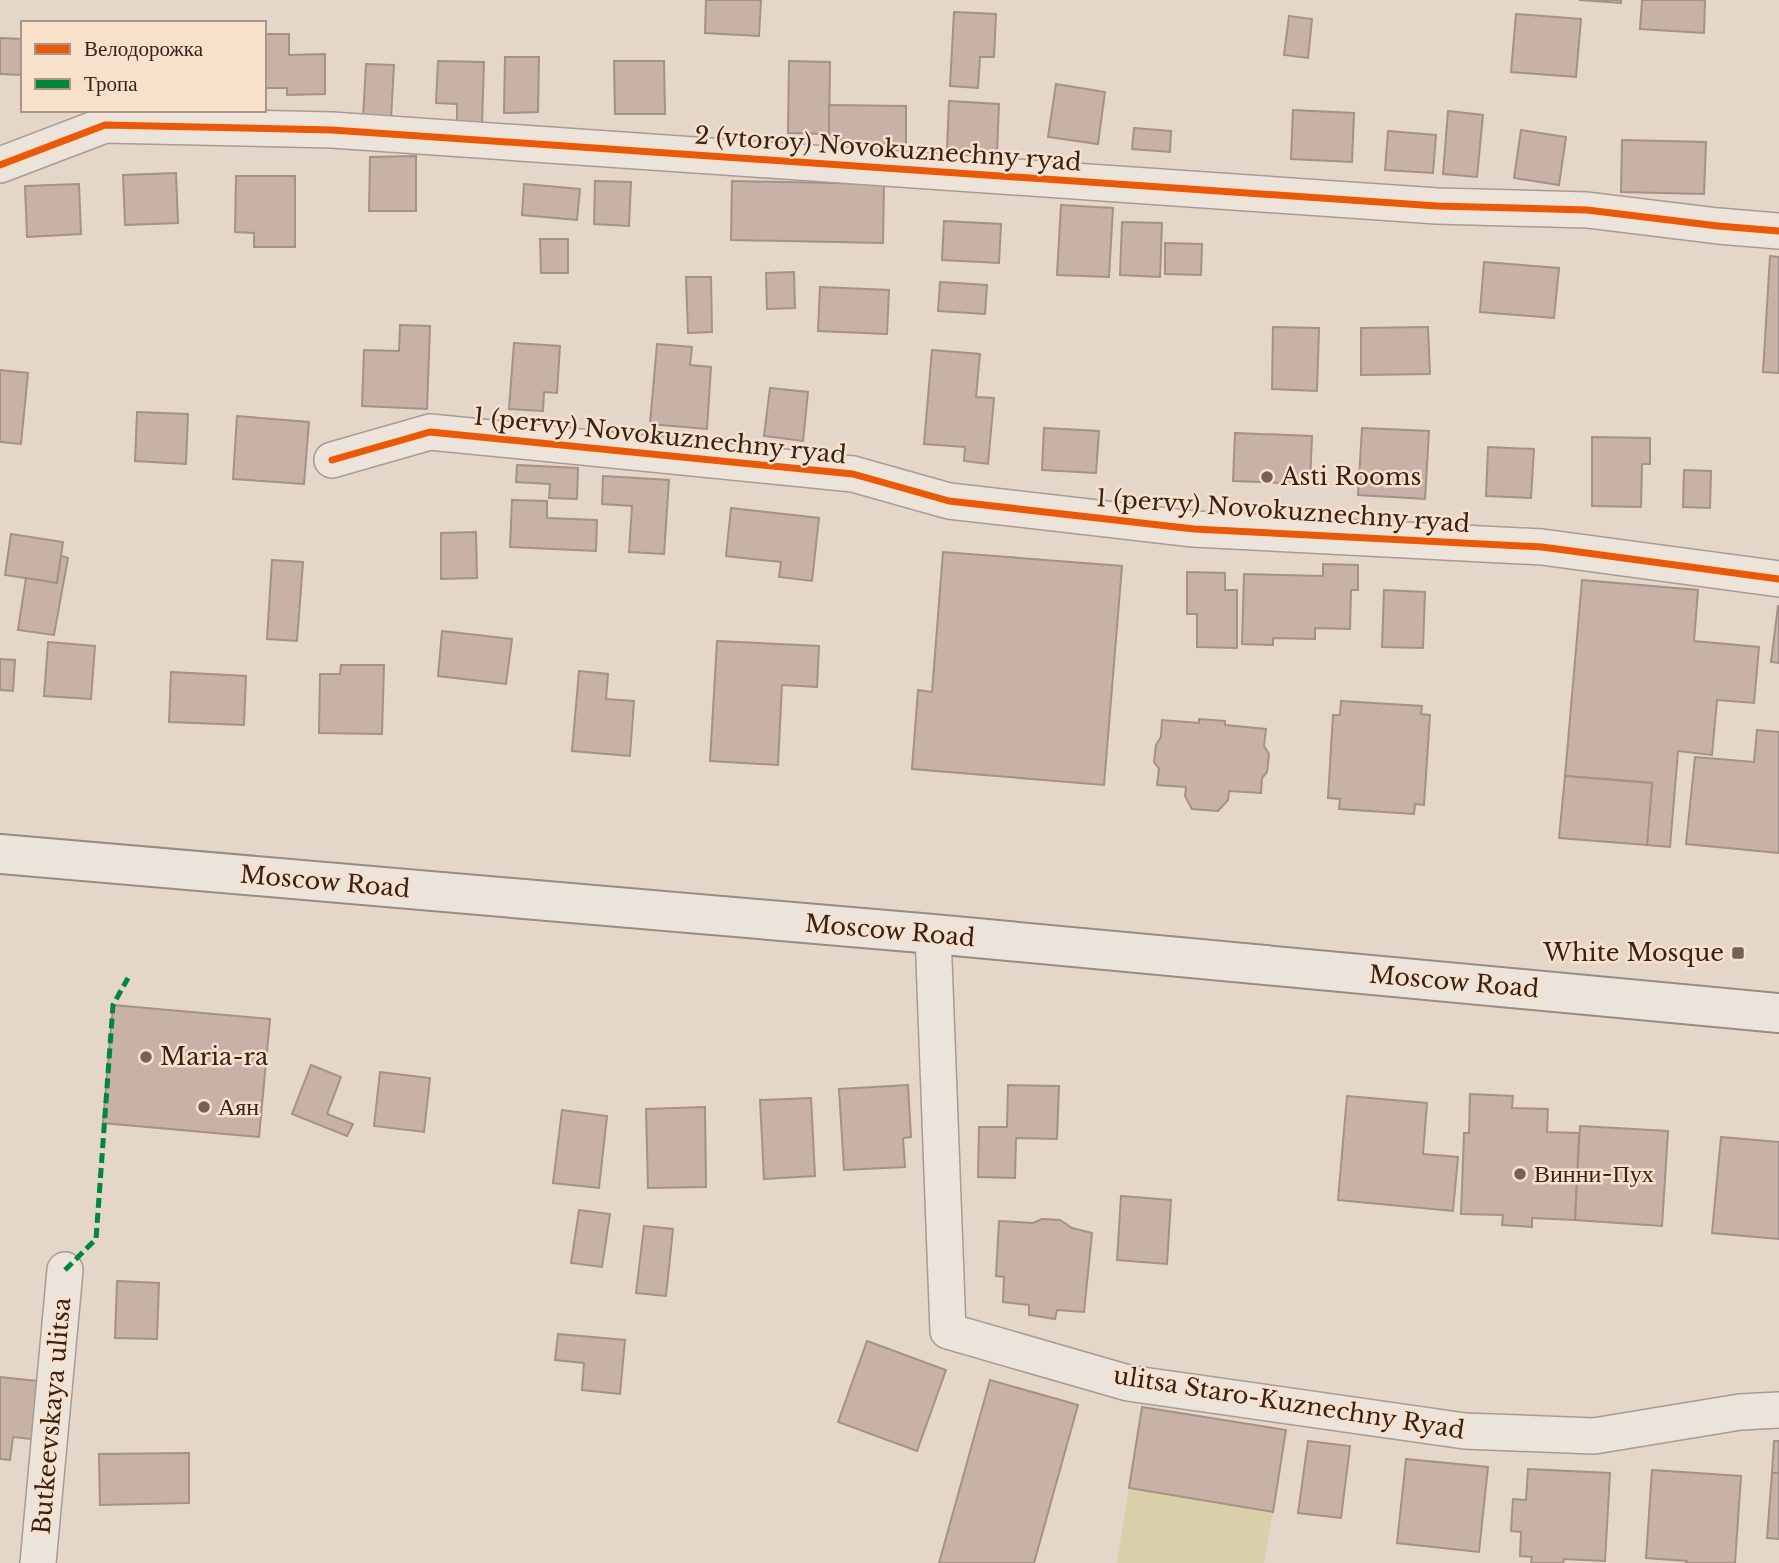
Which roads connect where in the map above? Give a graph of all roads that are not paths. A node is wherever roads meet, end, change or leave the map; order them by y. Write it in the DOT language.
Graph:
graph roads {
  1 [pos="0,165"];
  2 [pos="1779,231"];
  3 [pos="332,460"];
  4 [pos="1779,579"];
  5 [pos="0,854"];
  6 [pos="933,934"];
  7 [pos="1779,1013"];
  8 [pos="65,1270"];
  9 [pos="1779,1410"];
  10 [pos="38,1563"];
  1 -- 2 [label="street, 2 (vtoroy) Novokuznechny ryad"];
  3 -- 4 [label="street, 1 (pervy) Novokuznechny ryad"];
  5 -- 6 [label="main road, Moscow Road"];
  6 -- 7 [label="main road, Moscow Road"];
  6 -- 9 [label="street, ulitsa Staro-Kuznechny Ryad"];
  8 -- 10 [label="street, Butkeevskaya ulitsa"];
}
